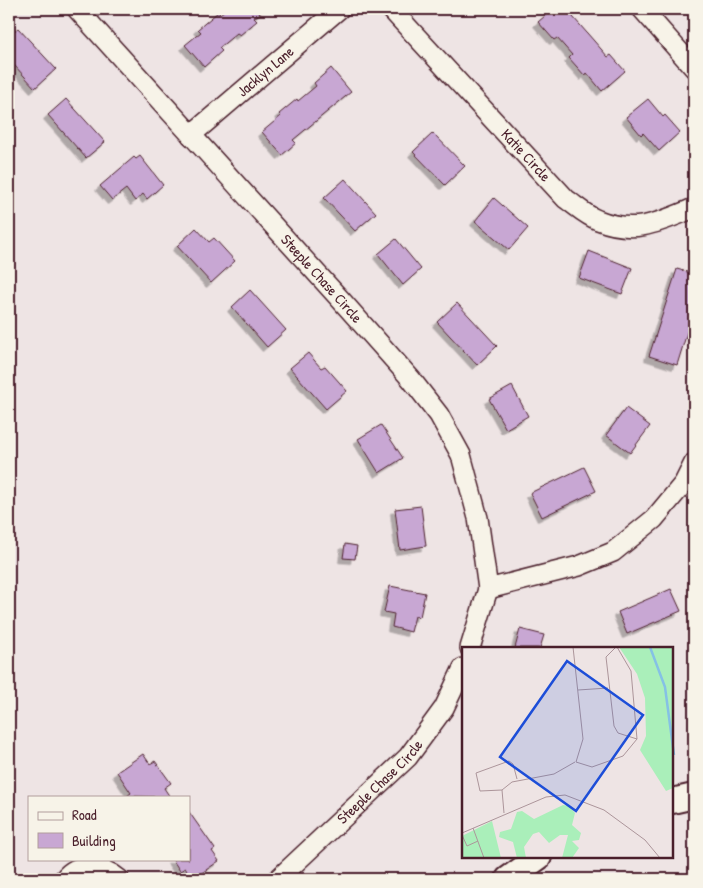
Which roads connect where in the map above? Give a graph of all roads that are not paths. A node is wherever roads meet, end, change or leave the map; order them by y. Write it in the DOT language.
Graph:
graph roads {
  1 [pos="77,9"];
  2 [pos="339,9"];
  3 [pos="391,9"];
  4 [pos="642,9"];
  5 [pos="694,68"];
  6 [pos="191,135"];
  7 [pos="694,208"];
  8 [pos="694,463"];
  9 [pos="488,589"];
  10 [pos="470,647"];
  11 [pos="462,670"];
  12 [pos="694,796"];
  13 [pos="673,801"];
  14 [pos="538,858"];
  15 [pos="64,879"];
  16 [pos="119,879"];
  17 [pos="278,879"];
  18 [pos="508,879"];
  1 -- 6 [label="street, Steeple Chase Circle"];
  2 -- 6 [label="street, Jacklyn Lane"];
  3 -- 7 [label="street, Katie Circle"];
  4 -- 5 [label="street"];
  6 -- 9 [label="street, Steeple Chase Circle"];
  8 -- 9 [label="street"];
  9 -- 10 [label="street, Steeple Chase Circle"];
  11 -- 17 [label="street, Steeple Chase Circle"];
  12 -- 13 [label="street"];
  14 -- 18 [label="street"];
  15 -- 16 [label="street"];
}
